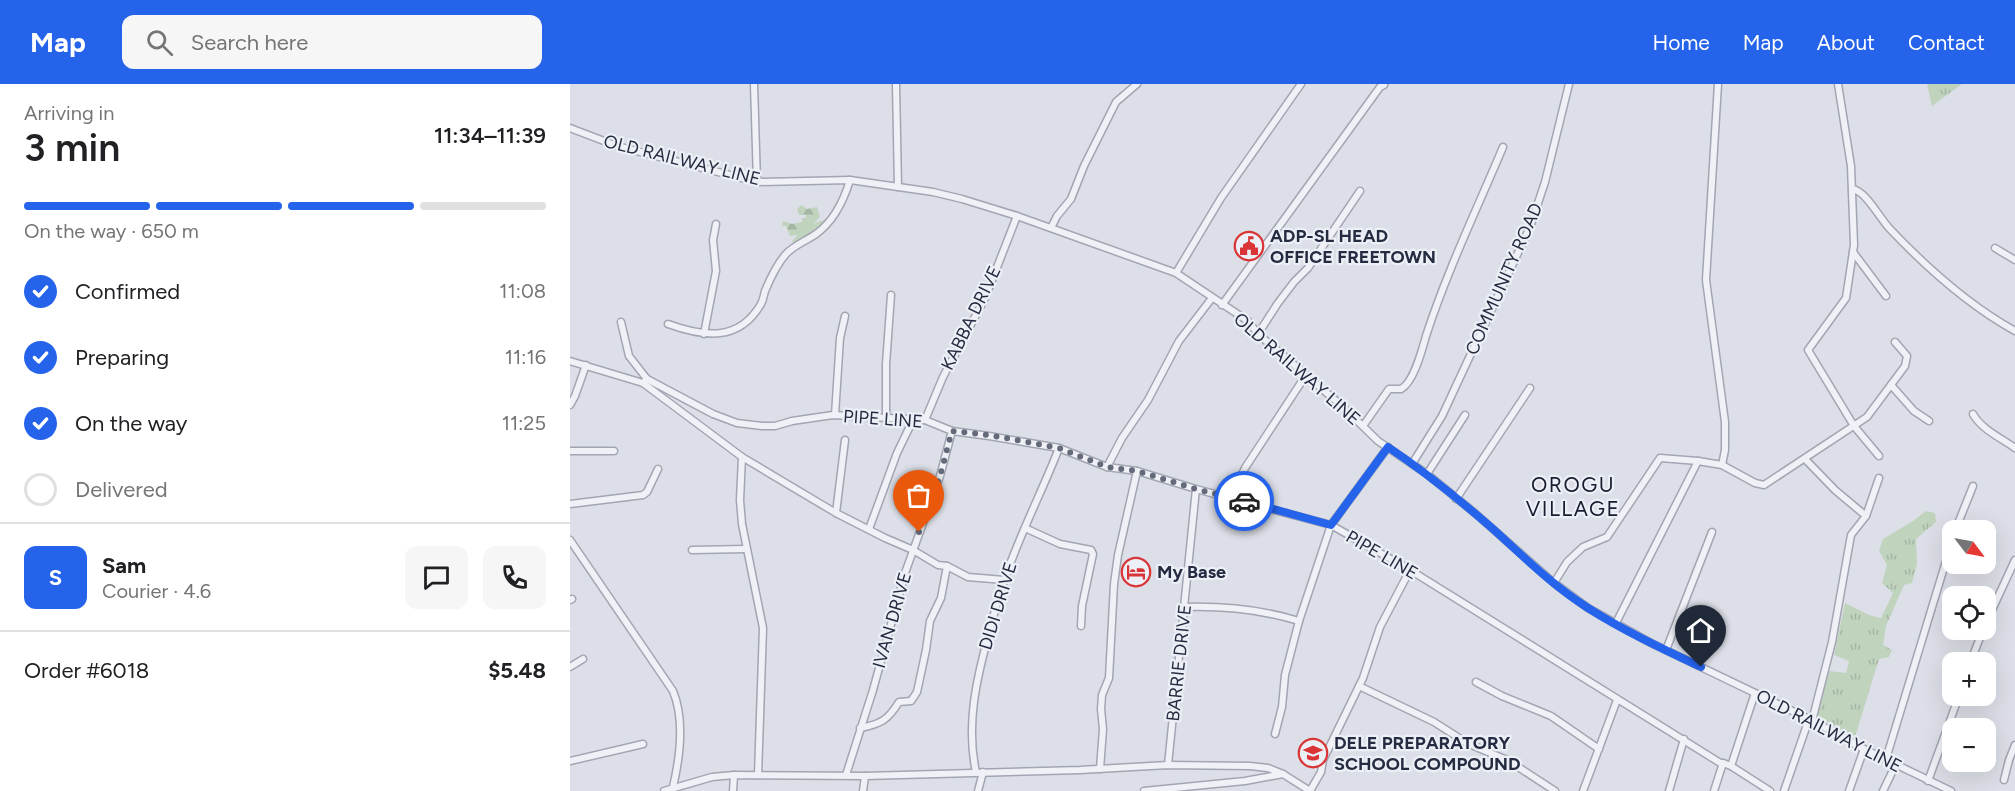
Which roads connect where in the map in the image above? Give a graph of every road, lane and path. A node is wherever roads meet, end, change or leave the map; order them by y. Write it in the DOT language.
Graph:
graph roads {
  1 [pos="754,84"];
  2 [pos="896,84"];
  3 [pos="1137,84"];
  4 [pos="1301,84"];
  5 [pos="1384,84"];
  6 [pos="1569,84"];
  7 [pos="1718,84"];
  8 [pos="1838,84"];
  9 [pos="570,128"];
  10 [pos="1503,147"];
  11 [pos="850,180"];
  12 [pos="757,182"];
  13 [pos="898,187"];
  14 [pos="1852,189"];
  15 [pos="1360,191"];
  16 [pos="1017,216"];
  17 [pos="716,224"];
  18 [pos="1051,228"];
  19 [pos="1995,248"];
  20 [pos="1853,252"];
  21 [pos="2015,260"];
  22 [pos="1176,273"];
  23 [pos="891,296"];
  24 [pos="1886,296"];
  25 [pos="1212,298"];
  26 [pos="1222,305"];
  27 [pos="845,316"];
  28 [pos="621,322"];
  29 [pos="668,324"];
  30 [pos="2015,331"];
  31 [pos="704,334"];
  32 [pos="1258,334"];
  33 [pos="1895,342"];
  34 [pos="570,362"];
  35 [pos="586,365"];
  36 [pos="1306,375"];
  37 [pos="645,381"];
  38 [pos="1891,384"];
  39 [pos="1530,388"];
  40 [pos="570,405"];
  41 [pos="1973,414"];
  42 [pos="835,415"];
  43 [pos="1465,415"];
  44 [pos="886,419"];
  45 [pos="913,420"];
  46 [pos="925,420"];
  47 [pos="1929,421"];
  48 [pos="1363,426"];
  49 [pos="1854,426"];
  50 [pos="952,431"];
  51 [pos="845,440"];
  52 [pos="1388,447"];
  53 [pos="1059,448"];
  54 [pos="2015,448"];
  55 [pos="570,451"];
  56 [pos="614,451"];
  57 [pos="1879,456"];
  58 [pos="742,457"];
  59 [pos="1804,459"];
  60 [pos="1698,461"];
  61 [pos="1412,464"];
  62 [pos="1722,465"];
  63 [pos="1107,467"];
  64 [pos="658,469"];
  65 [pos="1137,471"];
  66 [pos="1427,474"];
  67 [pos="1879,478"];
  68 [pos="1973,486"];
  69 [pos="1196,489"];
  70 [pos="1231,497"];
  71 [pos="1456,499"];
  72 [pos="570,504"];
  73 [pos="836,513"];
  74 [pos="1866,516"];
  75 [pos="1959,520"];
  76 [pos="1331,525"];
  77 [pos="1025,528"];
  78 [pos="869,529"];
  79 [pos="1712,532"];
  80 [pos="570,540"];
  81 [pos="746,549"];
  82 [pos="692,550"];
  83 [pos="913,550"];
  84 [pos="2015,560"];
  85 [pos="947,566"];
  86 [pos="1410,570"];
  87 [pos="1942,574"];
  88 [pos="1004,580"];
  89 [pos="1554,582"];
  90 [pos="1996,601"];
  91 [pos="1185,607"];
  92 [pos="1299,621"];
  93 [pos="1616,623"];
  94 [pos="1081,626"];
  95 [pos="1666,650"];
  96 [pos="583,659"];
  97 [pos="570,667"];
  98 [pos="1476,682"];
  99 [pos="1359,686"];
  100 [pos="1755,693"];
  101 [pos="1617,700"];
  102 [pos="1955,706"];
  103 [pos="1810,720"];
  104 [pos="860,728"];
  105 [pos="1275,734"];
  106 [pos="1684,739"];
  107 [pos="643,744"];
  108 [pos="2015,745"];
  109 [pos="1599,749"];
  110 [pos="1864,749"];
  111 [pos="1887,759"];
  112 [pos="570,761"];
  113 [pos="1723,763"];
  114 [pos="1896,764"];
  115 [pos="1168,765"];
  116 [pos="1731,766"];
  117 [pos="1100,769"];
  118 [pos="980,772"];
  119 [pos="1283,774"];
  120 [pos="734,775"];
  121 [pos="758,775"];
  122 [pos="846,775"];
  123 [pos="865,776"];
  124 [pos="2004,780"];
  125 [pos="1928,781"];
  126 [pos="673,787"];
  127 [pos="664,791"];
  128 [pos="733,791"];
  129 [pos="863,791"];
  130 [pos="978,791"];
  131 [pos="1144,791"];
  132 [pos="1310,791"];
  133 [pos="1555,791"];
  134 [pos="1583,791"];
  135 [pos="1669,791"];
  136 [pos="1714,791"];
  137 [pos="1770,791"];
  138 [pos="1784,791"];
  139 [pos="1849,791"];
  140 [pos="1883,791"];
  141 [pos="1951,791"];
  1 -- 12 [label="street"];
  2 -- 13 [label="street"];
  3 -- 18 [label="street"];
  4 -- 22 [label="street"];
  5 -- 26 [label="street"];
  6 -- 61 [label="street, COMMUNITY ROAD"];
  7 -- 62 [label="street"];
  8 -- 14 [label="street"];
  9 -- 12 [label="street, OLD RAILWAY LINE"];
  10 -- 48 [label="street"];
  11 -- 12 [label="street, OLD RAILWAY LINE"];
  11 -- 13 [label="street, OLD RAILWAY LINE"];
  11 -- 31 [label="street"];
  13 -- 16 [label="street, OLD RAILWAY LINE"];
  14 -- 20 [label="street"];
  14 -- 30 [label="street"];
  15 -- 32 [label="street"];
  16 -- 18 [label="street, OLD RAILWAY LINE"];
  16 -- 46 [label="street, KABBA DRIVE"];
  17 -- 31 [label="street"];
  18 -- 22 [label="street, OLD RAILWAY LINE"];
  19 -- 21 [label="street"];
  20 -- 24 [label="street"];
  20 -- 49 [label="street"];
  22 -- 25 [label="street, OLD RAILWAY LINE"];
  23 -- 44 [label="street"];
  25 -- 26 [label="street, OLD RAILWAY LINE"];
  25 -- 63 [label="street"];
  26 -- 32 [label="street, OLD RAILWAY LINE"];
  27 -- 42 [label="street"];
  28 -- 37 [label="street"];
  29 -- 31 [label="street"];
  32 -- 36 [label="street, OLD RAILWAY LINE"];
  33 -- 38 [label="street"];
  34 -- 35 [label="street, PIPE LINE"];
  35 -- 37 [label="street, PIPE LINE"];
  35 -- 40 [label="street"];
  36 -- 48 [label="street, OLD RAILWAY LINE"];
  36 -- 70 [label="street"];
  37 -- 42 [label="street, PIPE LINE"];
  37 -- 58 [label="street"];
  38 -- 47 [label="street"];
  38 -- 49 [label="street"];
  39 -- 71 [label="street"];
  41 -- 54 [label="street"];
  42 -- 44 [label="street, PIPE LINE"];
  43 -- 66 [label="street"];
  44 -- 45 [label="street, PIPE LINE"];
  45 -- 46 [label="street, PIPE LINE"];
  45 -- 78 [label="street"];
  46 -- 50 [label="street, PIPE LINE"];
  48 -- 52 [label="street, OLD RAILWAY LINE"];
  49 -- 57 [label="street"];
  49 -- 59 [label="street"];
  50 -- 53 [label="street, PIPE LINE"];
  50 -- 83 [label="street, IVAN DRIVE"];
  51 -- 73 [label="street"];
  52 -- 61 [label="street, OLD RAILWAY LINE"];
  52 -- 76 [label="street"];
  53 -- 63 [label="street, PIPE LINE"];
  53 -- 77 [label="street, DIDI DRIVE"];
  55 -- 56 [label="street"];
  58 -- 73 [label="street"];
  58 -- 81 [label="street"];
  59 -- 62 [label="street"];
  59 -- 74 [label="street"];
  60 -- 62 [label="street"];
  60 -- 89 [label="street"];
  60 -- 93 [label="street"];
  61 -- 66 [label="street, OLD RAILWAY LINE"];
  63 -- 65 [label="street, PIPE LINE"];
  64 -- 72 [label="street"];
  65 -- 69 [label="street, PIPE LINE"];
  65 -- 117 [label="street"];
  66 -- 71 [label="street, OLD RAILWAY LINE"];
  67 -- 74 [label="street"];
  68 -- 75 [label="street"];
  69 -- 70 [label="street, PIPE LINE"];
  69 -- 91 [label="street, BARRIE DRIVE"];
  70 -- 76 [label="street, PIPE LINE"];
  71 -- 89 [label="street, OLD RAILWAY LINE"];
  73 -- 78 [label="street"];
  74 -- 103 [label="street"];
  76 -- 86 [label="street, PIPE LINE"];
  76 -- 92 [label="street"];
  77 -- 88 [label="street, DIDI DRIVE"];
  77 -- 94 [label="street"];
  78 -- 83 [label="street"];
  79 -- 95 [label="street"];
  80 -- 126 [label="street"];
  81 -- 82 [label="street"];
  81 -- 121 [label="street"];
  83 -- 85 [label="street"];
  83 -- 104 [label="street, IVAN DRIVE"];
  84 -- 90 [label="street"];
  85 -- 88 [label="street"];
  85 -- 104 [label="street"];
  86 -- 99 [label="street"];
  86 -- 101 [label="street, PIPE LINE"];
  87 -- 111 [label="street"];
  88 -- 118 [label="street, DIDI DRIVE"];
  89 -- 93 [label="street, OLD RAILWAY LINE"];
  91 -- 92 [label="street"];
  91 -- 115 [label="street, BARRIE DRIVE"];
  92 -- 105 [label="street"];
  93 -- 95 [label="street, OLD RAILWAY LINE"];
  95 -- 100 [label="street, OLD RAILWAY LINE"];
  96 -- 97 [label="street"];
  98 -- 109 [label="street"];
  99 -- 132 [label="street"];
  99 -- 133 [label="street"];
  100 -- 103 [label="street, OLD RAILWAY LINE"];
  100 -- 116 [label="street"];
  101 -- 106 [label="street, PIPE LINE"];
  101 -- 109 [label="street"];
  102 -- 125 [label="street"];
  103 -- 110 [label="street, OLD RAILWAY LINE"];
  103 -- 138 [label="street"];
  104 -- 122 [label="street, IVAN DRIVE"];
  106 -- 113 [label="street, PIPE LINE"];
  106 -- 135 [label="street"];
  107 -- 112 [label="street"];
  108 -- 124 [label="street"];
  109 -- 134 [label="street"];
  110 -- 111 [label="street, OLD RAILWAY LINE"];
  110 -- 139 [label="street"];
  111 -- 114 [label="street, OLD RAILWAY LINE"];
  113 -- 116 [label="street, PIPE LINE"];
  113 -- 136 [label="street"];
  114 -- 125 [label="street, OLD RAILWAY LINE"];
  114 -- 140 [label="street"];
  115 -- 117 [label="street"];
  115 -- 119 [label="street"];
  116 -- 137 [label="street, PIPE LINE"];
  117 -- 118 [label="street"];
  118 -- 123 [label="street"];
  118 -- 130 [label="street"];
  119 -- 131 [label="street"];
  119 -- 132 [label="street"];
  120 -- 121 [label="street"];
  120 -- 126 [label="street"];
  120 -- 128 [label="street"];
  121 -- 122 [label="street"];
  122 -- 123 [label="street"];
  123 -- 129 [label="street"];
  125 -- 141 [label="street, OLD RAILWAY LINE"];
  126 -- 127 [label="street"];
}
